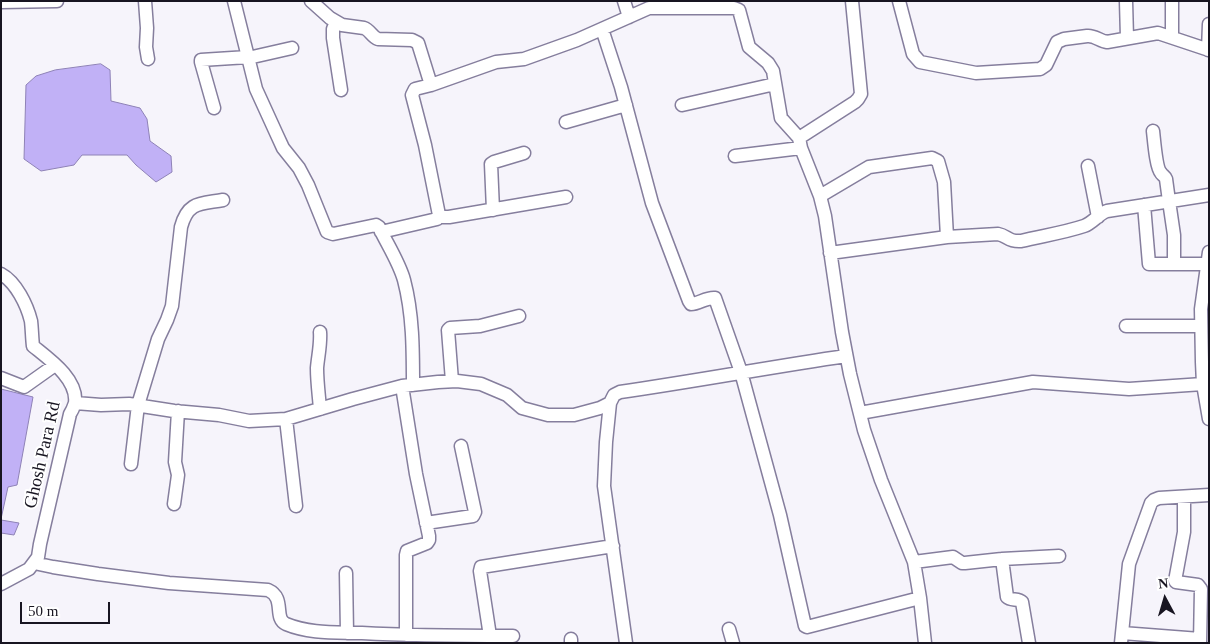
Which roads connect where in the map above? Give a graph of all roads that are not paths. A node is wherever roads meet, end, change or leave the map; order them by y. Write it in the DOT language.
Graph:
graph roads {
  1 [pos="57,1"];
  2 [pos="145,1"];
  3 [pos="234,1"];
  4 [pos="311,1"];
  5 [pos="624,1"];
  6 [pos="852,1"];
  7 [pos="899,1"];
  8 [pos="1126,1"];
  9 [pos="1172,1"];
  10 [pos="1,2"];
  11 [pos="629,17"];
  12 [pos="336,22"];
  13 [pos="1209,24"];
  14 [pos="602,29"];
  15 [pos="1172,37"];
  16 [pos="1127,38"];
  17 [pos="292,48"];
  18 [pos="1208,50"];
  19 [pos="248,57"];
  20 [pos="148,59"];
  21 [pos="775,84"];
  22 [pos="431,85"];
  23 [pos="341,90"];
  24 [pos="682,105"];
  25 [pos="626,106"];
  26 [pos="214,108"];
  27 [pos="566,122"];
  28 [pos="1153,131"];
  29 [pos="800,143"];
  30 [pos="524,154"];
  31 [pos="734,156"];
  32 [pos="1088,166"];
  33 [pos="1209,195"];
  34 [pos="820,196"];
  35 [pos="566,197"];
  36 [pos="223,200"];
  37 [pos="1168,202"];
  38 [pos="1144,206"];
  39 [pos="493,210"];
  40 [pos="438,217"];
  41 [pos="1098,217"];
  42 [pos="381,232"];
  43 [pos="948,237"];
  44 [pos="830,253"];
  45 [pos="1208,258"];
  46 [pos="1174,264"];
  47 [pos="4,275"];
  48 [pos="1206,293"];
  49 [pos="519,316"];
  50 [pos="1126,326"];
  51 [pos="1201,326"];
  52 [pos="320,332"];
  53 [pos="846,356"];
  54 [pos="1205,362"];
  55 [pos="55,365"];
  56 [pos="741,372"];
  57 [pos="1,378"];
  58 [pos="452,381"];
  59 [pos="1204,384"];
  60 [pos="407,385"];
  61 [pos="75,403"];
  62 [pos="610,403"];
  63 [pos="138,405"];
  64 [pos="320,409"];
  65 [pos="178,411"];
  66 [pos="860,413"];
  67 [pos="286,419"];
  68 [pos="1209,419"];
  69 [pos="462,446"];
  70 [pos="131,464"];
  71 [pos="1209,495"];
  72 [pos="1184,496"];
  73 [pos="174,504"];
  74 [pos="296,506"];
  75 [pos="426,523"];
  76 [pos="613,546"];
  77 [pos="1058,556"];
  78 [pos="1002,559"];
  79 [pos="914,562"];
  80 [pos="34,563"];
  81 [pos="346,573"];
  82 [pos="1,584"];
  83 [pos="920,598"];
  84 [pos="729,628"];
  85 [pos="347,633"];
  86 [pos="406,635"];
  87 [pos="490,636"];
  88 [pos="513,636"];
  89 [pos="315,637"];
  90 [pos="1121,638"];
  91 [pos="1200,641"];
  92 [pos="626,643"];
  93 [pos="733,643"];
  94 [pos="925,643"];
  95 [pos="1029,643"];
  1 -- 10 [label="street"];
  2 -- 20 [label="street"];
  3 -- 19 [label="street"];
  4 -- 12 [label="street"];
  5 -- 11 [label="street"];
  6 -- 29 [label="street"];
  7 -- 16 [label="street"];
  8 -- 16 [label="street"];
  9 -- 15 [label="street"];
  11 -- 14 [label="street"];
  11 -- 21 [label="street"];
  12 -- 22 [label="street"];
  12 -- 23 [label="street"];
  13 -- 18 [label="street"];
  14 -- 22 [label="street"];
  14 -- 25 [label="street"];
  15 -- 16 [label="street"];
  15 -- 18 [label="street"];
  17 -- 19 [label="street"];
  19 -- 26 [label="street"];
  19 -- 42 [label="street"];
  21 -- 24 [label="street"];
  21 -- 29 [label="street"];
  22 -- 40 [label="street"];
  25 -- 27 [label="street"];
  25 -- 56 [label="street"];
  28 -- 37 [label="street"];
  29 -- 31 [label="street"];
  29 -- 34 [label="street"];
  30 -- 39 [label="street"];
  32 -- 41 [label="street"];
  33 -- 37 [label="street"];
  34 -- 43 [label="street"];
  34 -- 44 [label="street"];
  35 -- 39 [label="street"];
  36 -- 63 [label="street"];
  37 -- 38 [label="street"];
  37 -- 46 [label="street"];
  38 -- 41 [label="street"];
  38 -- 46 [label="street"];
  39 -- 40 [label="street"];
  40 -- 42 [label="street"];
  41 -- 43 [label="street"];
  42 -- 60 [label="street"];
  43 -- 44 [label="street"];
  44 -- 53 [label="street"];
  45 -- 46 [label="street"];
  45 -- 48 [label="street"];
  47 -- 55 [label="street, Ghosh Para Rd"];
  48 -- 51 [label="street"];
  49 -- 58 [label="street"];
  50 -- 51 [label="street"];
  51 -- 54 [label="street"];
  52 -- 64 [label="street"];
  53 -- 56 [label="street"];
  53 -- 66 [label="street"];
  54 -- 59 [label="street"];
  55 -- 57 [label="street"];
  55 -- 61 [label="street, Ghosh Para Rd"];
  56 -- 62 [label="street"];
  56 -- 83 [label="street"];
  58 -- 60 [label="street"];
  58 -- 62 [label="street"];
  59 -- 66 [label="street"];
  59 -- 68 [label="street"];
  60 -- 64 [label="street"];
  60 -- 75 [label="street"];
  61 -- 63 [label="street"];
  61 -- 80 [label="street, Ghosh Para Rd"];
  62 -- 76 [label="street"];
  63 -- 65 [label="street"];
  63 -- 70 [label="street"];
  64 -- 67 [label="street"];
  65 -- 67 [label="street"];
  65 -- 73 [label="street"];
  66 -- 79 [label="street"];
  67 -- 74 [label="street"];
  69 -- 75 [label="street"];
  71 -- 72 [label="street"];
  72 -- 90 [label="street"];
  72 -- 91 [label="street"];
  75 -- 86 [label="street"];
  76 -- 87 [label="street"];
  76 -- 92 [label="street"];
  77 -- 78 [label="street"];
  78 -- 79 [label="street"];
  78 -- 95 [label="street"];
  79 -- 83 [label="street"];
  80 -- 82 [label="street"];
  80 -- 89 [label="street"];
  81 -- 85 [label="street"];
  83 -- 94 [label="street"];
  84 -- 93 [label="street"];
  85 -- 86 [label="street"];
  85 -- 89 [label="street"];
  86 -- 87 [label="street"];
  87 -- 88 [label="street"];
  90 -- 91 [label="street"];
}
